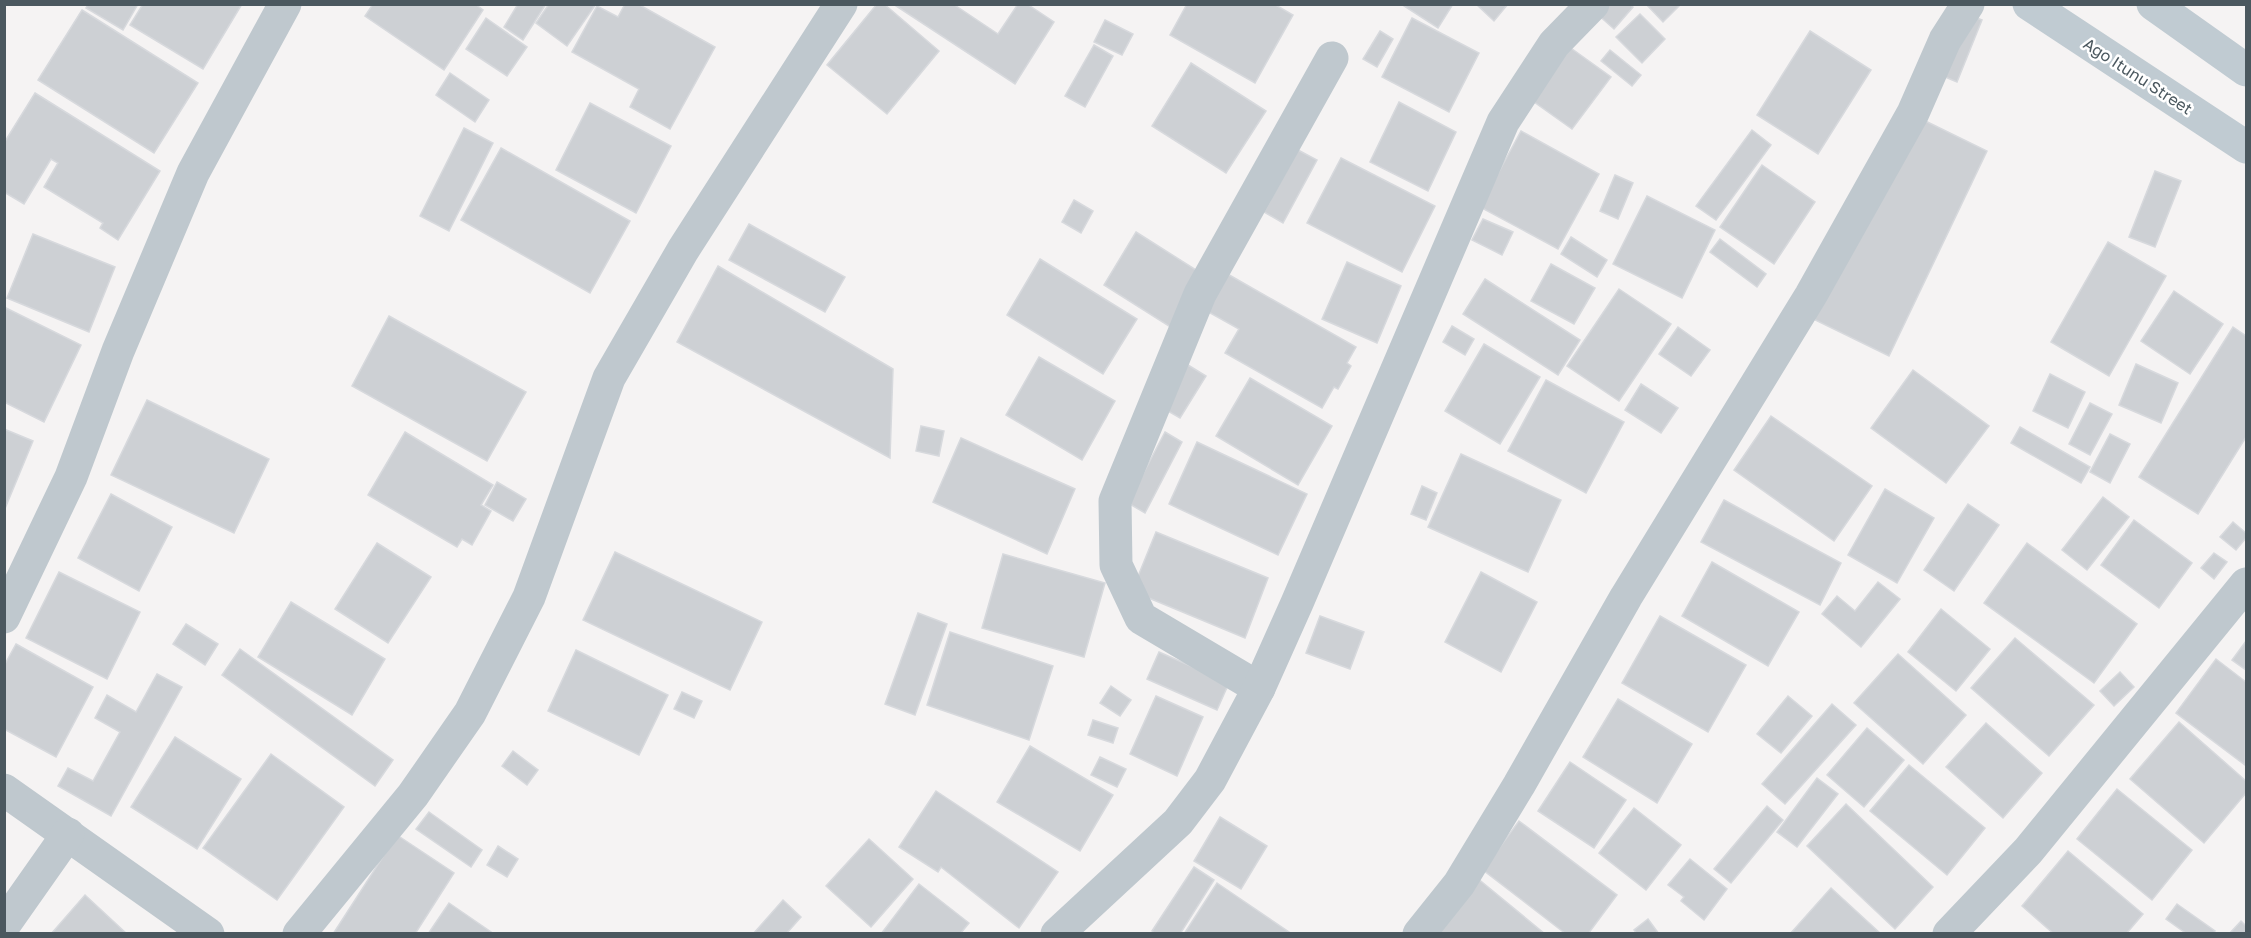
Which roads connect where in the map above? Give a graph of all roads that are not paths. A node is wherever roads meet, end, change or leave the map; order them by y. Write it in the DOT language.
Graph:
graph roads {
  1 [pos="285,4"];
  2 [pos="841,4"];
  3 [pos="1593,4"];
  4 [pos="1968,4"];
  5 [pos="2029,4"];
  6 [pos="2153,4"];
  7 [pos="1332,58"];
  8 [pos="2247,70"];
  9 [pos="2247,147"];
  10 [pos="2247,584"];
  11 [pos="4,617"];
  12 [pos="1259,688"];
  13 [pos="4,790"];
  14 [pos="68,834"];
  15 [pos="4,925"];
  16 [pos="208,933"];
  17 [pos="299,933"];
  18 [pos="1057,933"];
  19 [pos="1419,933"];
  20 [pos="1949,933"];
  1 -- 11 [label="street"];
  2 -- 17 [label="street"];
  3 -- 12 [label="street"];
  4 -- 19 [label="street"];
  5 -- 9 [label="main road, Ago Itunu Street"];
  6 -- 8 [label="main road"];
  7 -- 12 [label="street"];
  10 -- 20 [label="street"];
  12 -- 18 [label="street"];
  13 -- 14 [label="street"];
  14 -- 15 [label="street"];
  14 -- 16 [label="street"];
}
